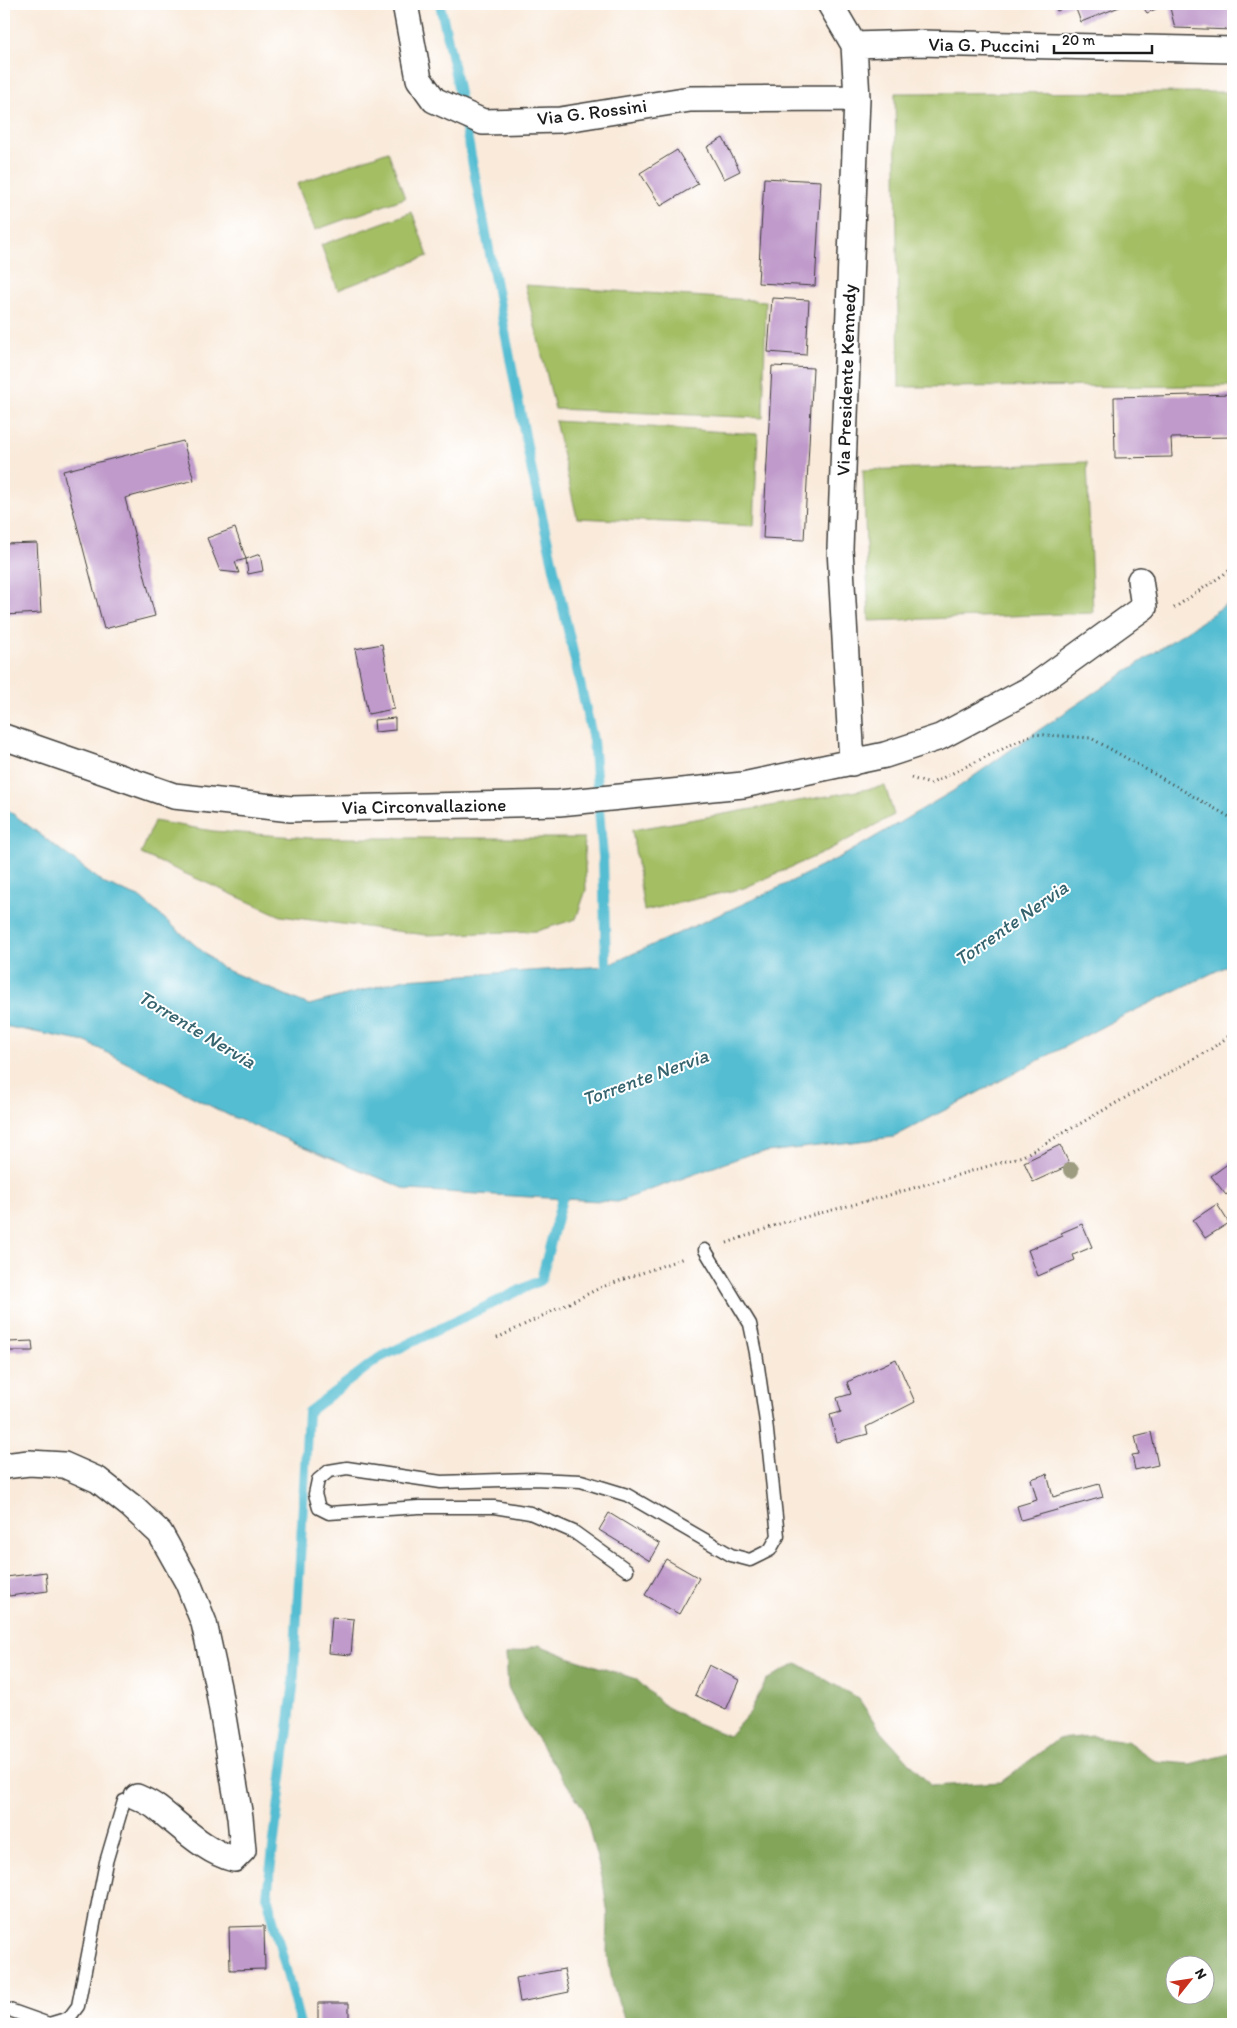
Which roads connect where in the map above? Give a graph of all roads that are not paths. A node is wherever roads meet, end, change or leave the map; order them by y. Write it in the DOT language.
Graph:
graph roads {
  1 [pos="404,4"];
  2 [pos="830,4"];
  3 [pos="854,45"];
  4 [pos="1233,50"];
  5 [pos="857,98"];
  6 [pos="1140,580"];
  7 [pos="4,736"];
  8 [pos="852,763"];
  9 [pos="705,1250"];
  10 [pos="4,1466"];
  11 [pos="627,1570"];
  12 [pos="137,1796"];
  13 [pos="4,2008"];
  1 -- 5 [label="street, Via G. Rossini"];
  2 -- 3 [label="street, Via Presidente Kennedy"];
  3 -- 4 [label="street, Via G. Puccini"];
  3 -- 5 [label="street, Via Presidente Kennedy"];
  5 -- 8 [label="street, Via Presidente Kennedy"];
  6 -- 8 [label="street, Via Circonvallazione"];
  7 -- 8 [label="street, Via Circonvallazione"];
  9 -- 11 [label="lane"];
  10 -- 12 [label="street"];
  12 -- 13 [label="lane"];
}
